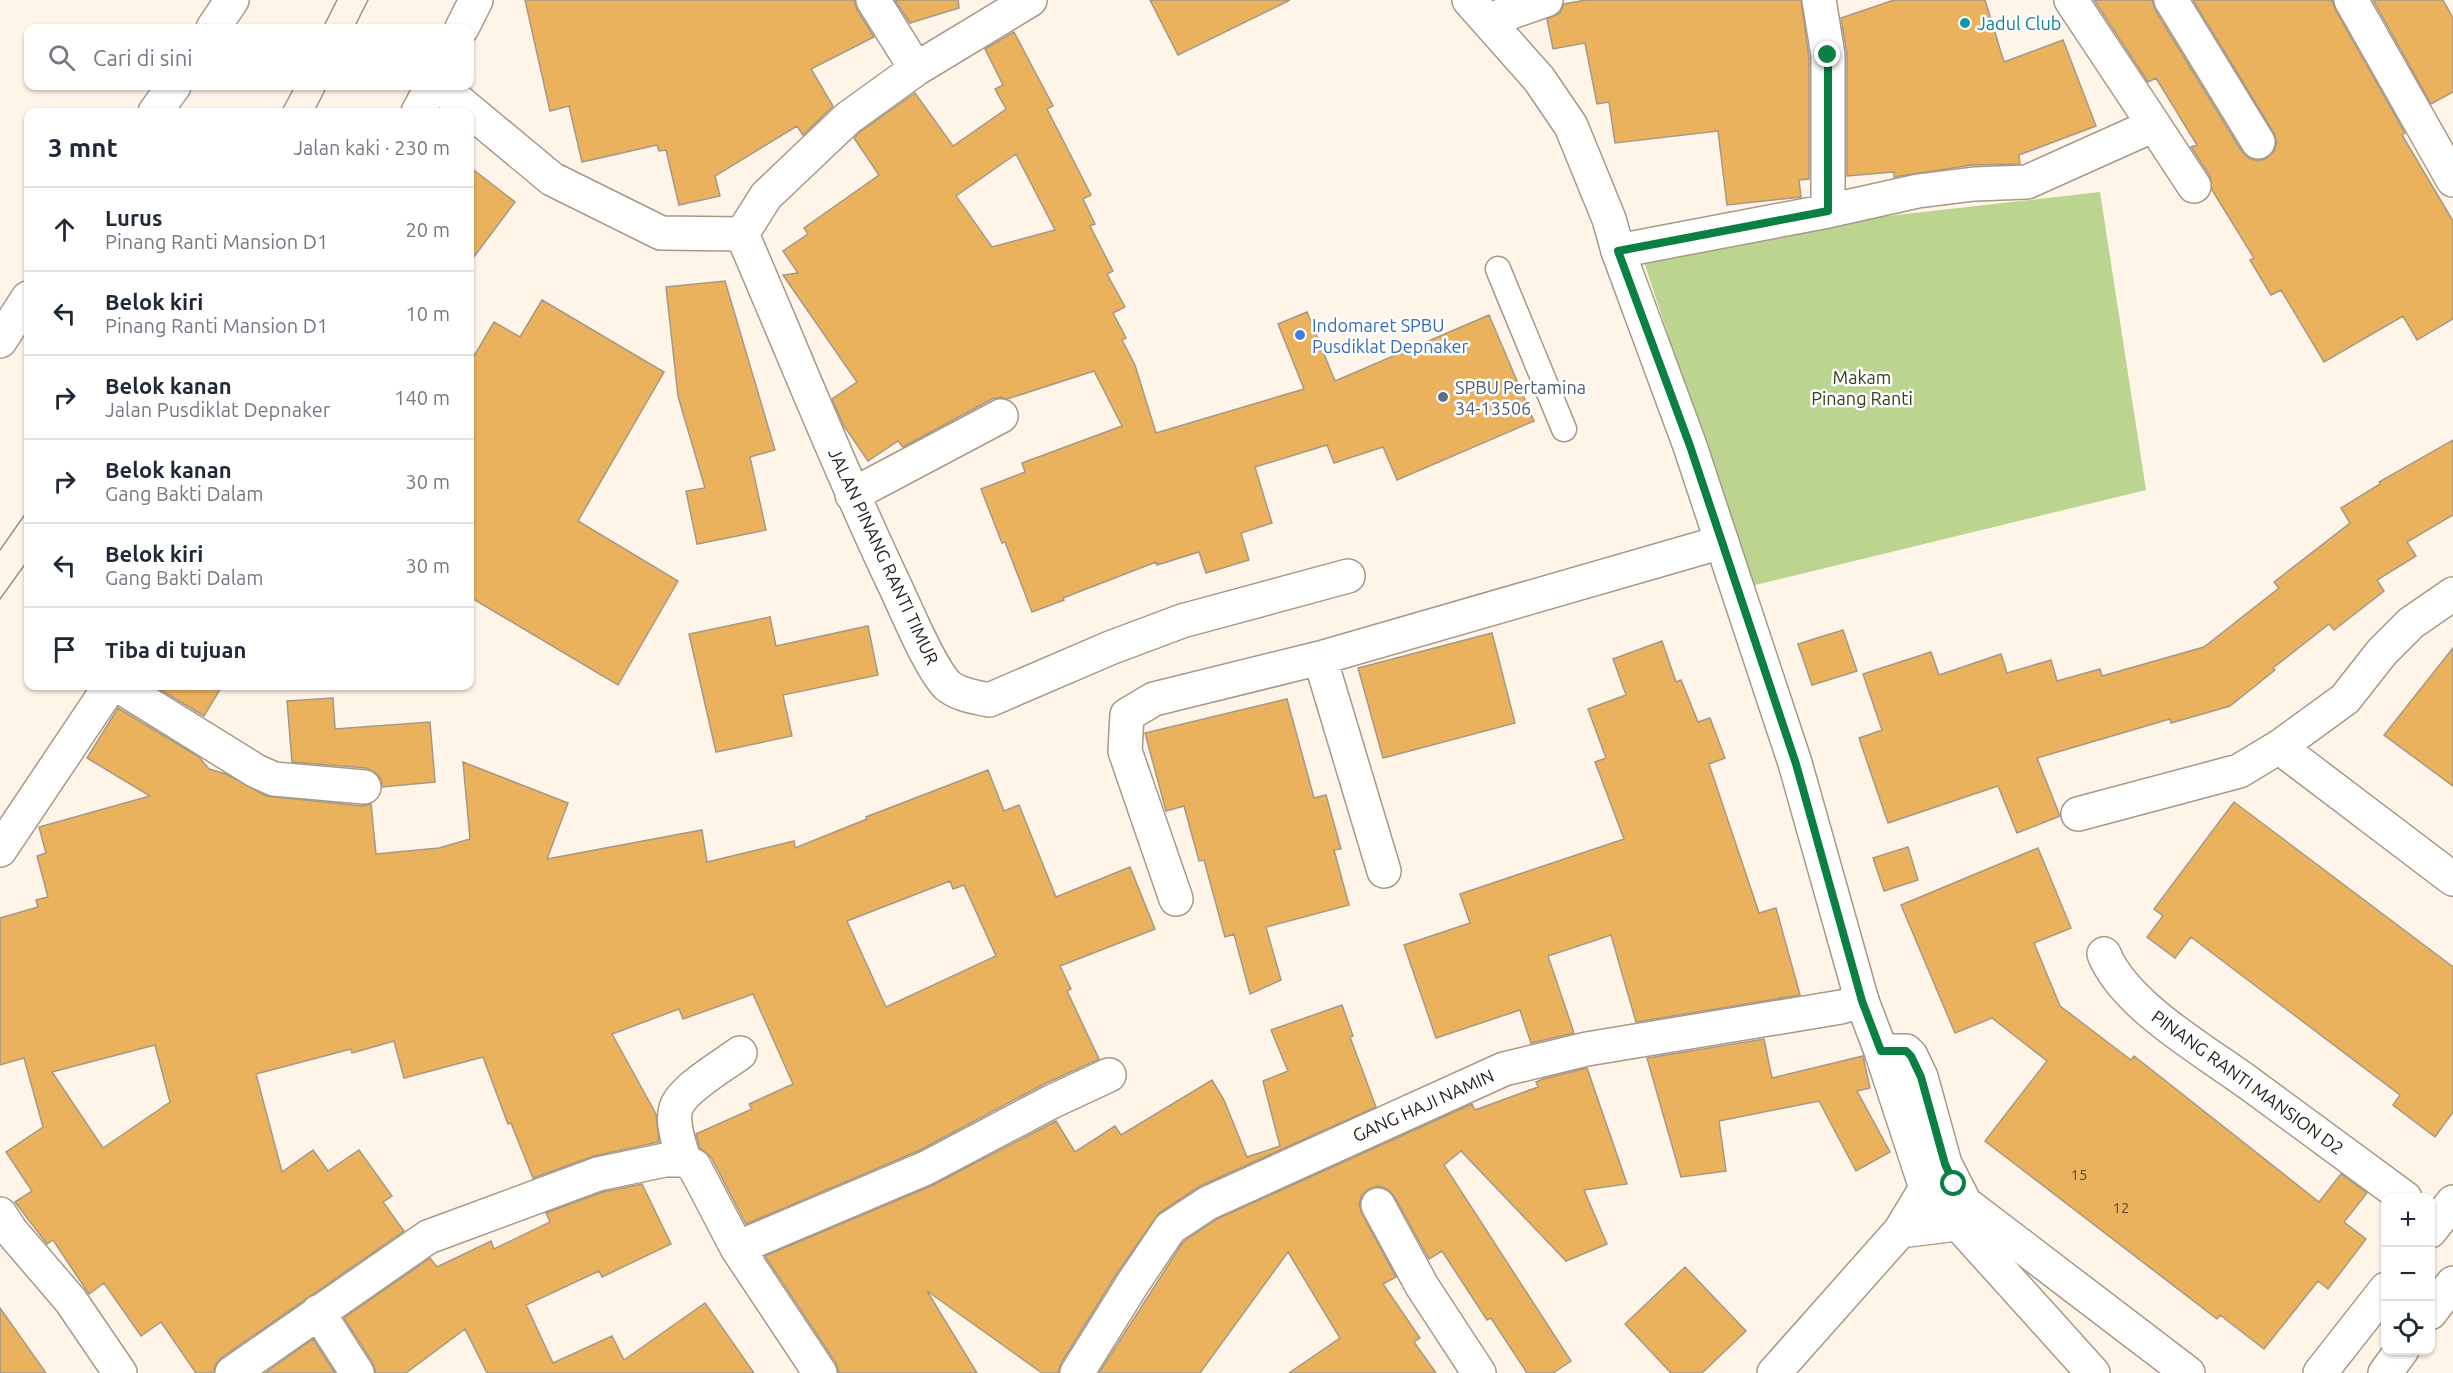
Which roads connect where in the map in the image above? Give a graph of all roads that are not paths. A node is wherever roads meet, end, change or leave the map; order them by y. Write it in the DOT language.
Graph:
graph roads {
  1 [pos="232,0"];
  2 [pos="476,0"];
  3 [pos="873,0"];
  4 [pos="1030,0"];
  5 [pos="1546,0"];
  6 [pos="1819,0"];
  7 [pos="2071,0"];
  8 [pos="2171,0"];
  9 [pos="2351,0"];
  10 [pos="1479,10"];
  11 [pos="216,24"];
  12 [pos="464,24"];
  13 [pos="916,69"];
  14 [pos="171,90"];
  15 [pos="430,90"];
  16 [pos="445,90"];
  17 [pos="158,108"];
  18 [pos="420,108"];
  19 [pos="466,108"];
  20 [pos="474,114"];
  21 [pos="2154,125"];
  22 [pos="2258,142"];
  23 [pos="2453,180"];
  24 [pos="2194,186"];
  25 [pos="1828,211"];
  26 [pos="742,234"];
  27 [pos="1618,251"];
  28 [pos="1497,269"];
  29 [pos="24,304"];
  30 [pos="0,340"];
  31 [pos="1001,416"];
  32 [pos="1564,429"];
  33 [pos="852,495"];
  34 [pos="1723,545"];
  35 [pos="1348,576"];
  36 [pos="2453,594"];
  37 [pos="1320,658"];
  38 [pos="107,690"];
  39 [pos="126,690"];
  40 [pos="2279,747"];
  41 [pos="364,787"];
  42 [pos="2078,814"];
  43 [pos="0,850"];
  44 [pos="1384,870"];
  45 [pos="2453,879"];
  46 [pos="1176,898"];
  47 [pos="2104,954"];
  48 [pos="1862,1001"];
  49 [pos="1881,1051"];
  50 [pos="740,1053"];
  51 [pos="1109,1075"];
  52 [pos="684,1160"];
  53 [pos="1926,1188"];
  54 [pos="2400,1193"];
  55 [pos="1378,1205"];
  56 [pos="0,1214"];
  57 [pos="1957,1224"];
  58 [pos="1900,1230"];
  59 [pos="737,1248"];
  60 [pos="2453,1283"];
  61 [pos="2381,1294"];
  62 [pos="2435,1306"];
  63 [pos="318,1312"];
  64 [pos="2398,1355"];
  65 [pos="120,1373"];
  66 [pos="232,1373"];
  67 [pos="357,1373"];
  68 [pos="820,1373"];
  69 [pos="1077,1373"];
  70 [pos="1479,1373"];
  71 [pos="1774,1373"];
  72 [pos="2093,1373"];
  73 [pos="2188,1373"];
  74 [pos="2320,1373"];
  75 [pos="2385,1373"];
  1 -- 11 [label="main road"];
  2 -- 12 [label="main road"];
  3 -- 13 [label="main road"];
  4 -- 13 [label="main road"];
  5 -- 10 [label="main road"];
  6 -- 25 [label="main road"];
  7 -- 21 [label="main road"];
  8 -- 22 [label="main road"];
  9 -- 23 [label="main road"];
  10 -- 27 [label="main road"];
  13 -- 26 [label="main road"];
  14 -- 17 [label="main road"];
  15 -- 18 [label="main road"];
  16 -- 19 [label="main road"];
  20 -- 26 [label="main road"];
  21 -- 24 [label="main road"];
  21 -- 25 [label="main road"];
  25 -- 27 [label="main road"];
  26 -- 33 [label="main road, JALAN PINANG RANTI TIMUR"];
  27 -- 34 [label="main road"];
  28 -- 32 [label="lane"];
  29 -- 30 [label="main road"];
  31 -- 33 [label="main road"];
  33 -- 35 [label="main road, JALAN PINANG RANTI TIMUR"];
  34 -- 37 [label="main road"];
  34 -- 48 [label="main road"];
  36 -- 40 [label="main road"];
  37 -- 44 [label="main road"];
  37 -- 46 [label="main road"];
  38 -- 43 [label="main road"];
  39 -- 41 [label="main road"];
  40 -- 42 [label="main road"];
  40 -- 45 [label="main road"];
  47 -- 54 [label="main road, PINANG RANTI MANSION D2"];
  48 -- 49 [label="main road"];
  48 -- 69 [label="main road, GANG HAJI NAMIN"];
  49 -- 53 [label="main road"];
  49 -- 73 [label="main road"];
  50 -- 52 [label="main road"];
  51 -- 59 [label="main road"];
  52 -- 59 [label="main road"];
  52 -- 63 [label="main road"];
  53 -- 57 [label="main road"];
  53 -- 58 [label="main road"];
  55 -- 70 [label="main road"];
  56 -- 65 [label="main road"];
  57 -- 58 [label="main road"];
  57 -- 72 [label="main road"];
  58 -- 71 [label="main road"];
  59 -- 68 [label="main road"];
  60 -- 62 [label="main road"];
  61 -- 74 [label="main road"];
  63 -- 66 [label="main road"];
  63 -- 67 [label="main road"];
  64 -- 75 [label="main road"];
}
